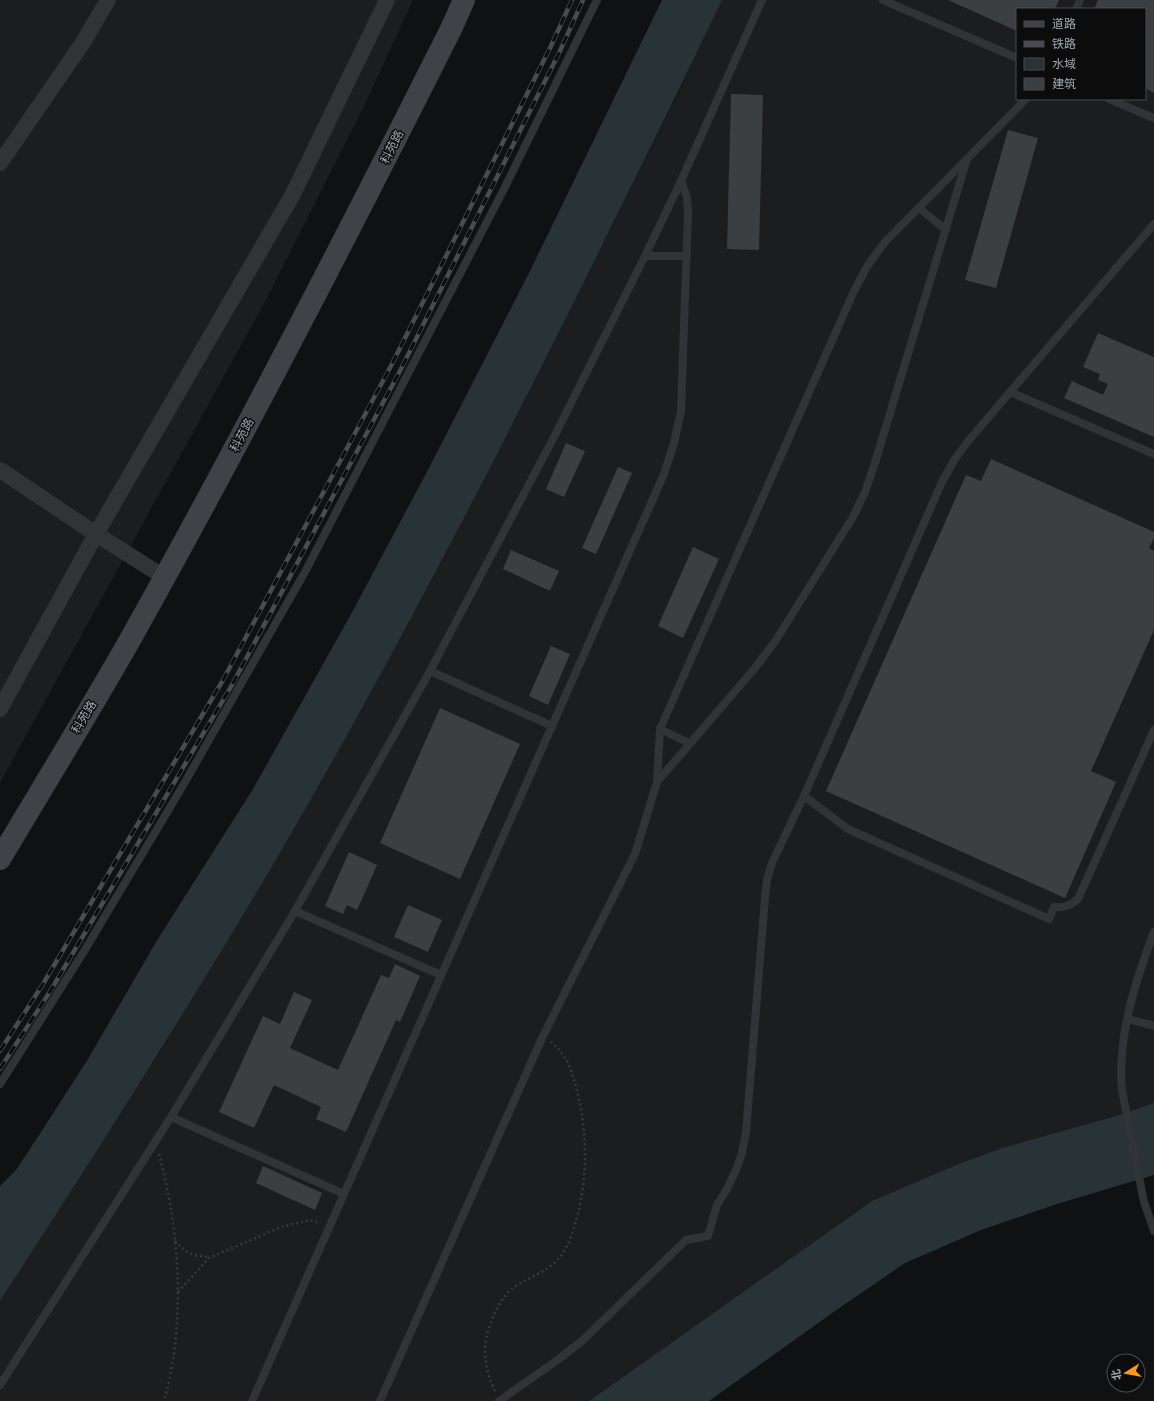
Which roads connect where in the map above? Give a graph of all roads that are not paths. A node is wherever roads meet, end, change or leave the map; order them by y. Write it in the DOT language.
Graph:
graph roads {
  1 [pos="108,0"];
  2 [pos="387,0"];
  3 [pos="449,0"];
  4 [pos="464,0"];
  5 [pos="597,0"];
  6 [pos="762,0"];
  7 [pos="883,0"];
  8 [pos="1016,58"];
  9 [pos="1025,100"];
  10 [pos="1111,100"];
  11 [pos="1154,118"];
  12 [pos="967,159"];
  13 [pos="0,162"];
  14 [pos="681,180"];
  15 [pos="919,208"];
  16 [pos="1154,224"];
  17 [pos="945,229"];
  18 [pos="645,256"];
  19 [pos="687,256"];
  20 [pos="1010,392"];
  21 [pos="1154,454"];
  22 [pos="0,470"];
  23 [pos="96,534"];
  24 [pos="159,573"];
  25 [pos="430,672"];
  26 [pos="0,709"];
  27 [pos="552,726"];
  28 [pos="660,729"];
  29 [pos="1154,730"];
  30 [pos="689,743"];
  31 [pos="657,782"];
  32 [pos="804,796"];
  33 [pos="0,832"];
  34 [pos="0,859"];
  35 [pos="295,911"];
  36 [pos="1154,932"];
  37 [pos="441,975"];
  38 [pos="1128,1019"];
  39 [pos="1154,1026"];
  40 [pos="0,1084"];
  41 [pos="171,1116"];
  42 [pos="344,1194"];
  43 [pos="1154,1231"];
  44 [pos="0,1385"];
  45 [pos="498,1398"];
  46 [pos="252,1401"];
  47 [pos="380,1401"];
  1 -- 13 [label="street"];
  2 -- 23 [label="street"];
  3 -- 24 [label="street, 科苑路"];
  4 -- 24 [label="street, 科苑路"];
  5 -- 40 [label="lane"];
  6 -- 14 [label="lane"];
  7 -- 8 [label="lane"];
  9 -- 12 [label="lane"];
  10 -- 11 [label="lane"];
  12 -- 15 [label="lane"];
  12 -- 17 [label="lane"];
  14 -- 18 [label="lane"];
  14 -- 19 [label="lane"];
  15 -- 17 [label="lane"];
  15 -- 28 [label="lane"];
  16 -- 20 [label="lane"];
  17 -- 30 [label="lane"];
  18 -- 19 [label="lane"];
  18 -- 25 [label="lane"];
  19 -- 27 [label="lane"];
  20 -- 21 [label="lane"];
  20 -- 32 [label="lane"];
  22 -- 23 [label="street"];
  23 -- 24 [label="street"];
  23 -- 26 [label="street"];
  24 -- 33 [label="street, 科苑路"];
  24 -- 34 [label="street, 科苑路"];
  25 -- 27 [label="lane"];
  25 -- 35 [label="lane"];
  27 -- 37 [label="lane"];
  28 -- 30 [label="lane"];
  28 -- 31 [label="lane"];
  29 -- 32 [label="lane"];
  30 -- 31 [label="lane"];
  31 -- 47 [label="lane"];
  32 -- 45 [label="lane"];
  35 -- 37 [label="lane"];
  35 -- 41 [label="lane"];
  36 -- 38 [label="lane"];
  37 -- 42 [label="lane"];
  38 -- 39 [label="lane"];
  38 -- 43 [label="lane"];
  41 -- 42 [label="lane"];
  41 -- 44 [label="lane"];
  42 -- 46 [label="lane"];
}
